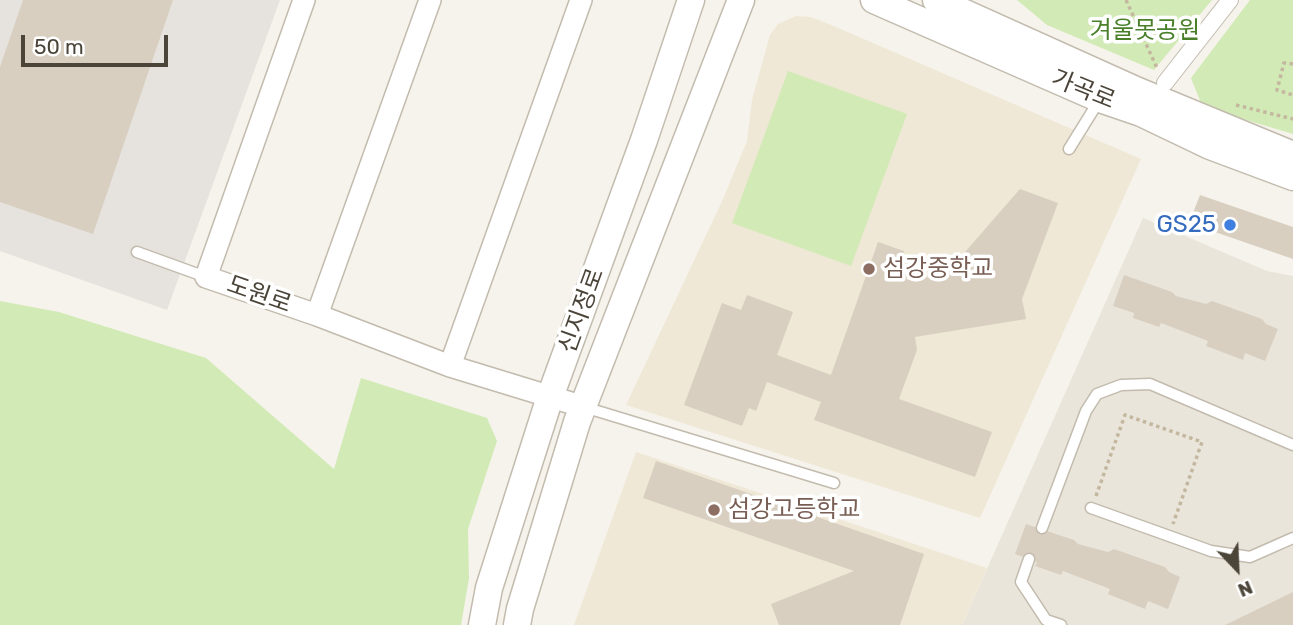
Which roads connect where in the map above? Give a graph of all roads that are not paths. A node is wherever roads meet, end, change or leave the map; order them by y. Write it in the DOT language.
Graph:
graph roads {
  1 [pos="304,0"];
  2 [pos="430,0"];
  3 [pos="580,0"];
  4 [pos="691,0"];
  5 [pos="741,0"];
  6 [pos="874,0"];
  7 [pos="936,0"];
  8 [pos="1230,0"];
  9 [pos="1165,83"];
  10 [pos="1100,99"];
  11 [pos="1069,149"];
  12 [pos="1293,155"];
  13 [pos="1293,177"];
  14 [pos="137,252"];
  15 [pos="206,277"];
  16 [pos="317,315"];
  17 [pos="450,366"];
  18 [pos="550,397"];
  19 [pos="584,407"];
  20 [pos="1293,444"];
  21 [pos="834,483"];
  22 [pos="1091,508"];
  23 [pos="1042,528"];
  24 [pos="1293,537"];
  25 [pos="1029,559"];
  26 [pos="482,625"];
  27 [pos="517,625"];
  28 [pos="1061,625"];
  1 -- 15 [label="street, 도원로"];
  2 -- 16 [label="street"];
  3 -- 17 [label="street"];
  4 -- 18 [label="street, 신지정로"];
  5 -- 19 [label="street"];
  6 -- 10 [label="street, 가곡로"];
  7 -- 12 [label="street, 가곡로"];
  8 -- 9 [label="street"];
  10 -- 11 [label="lane"];
  10 -- 13 [label="street, 가곡로"];
  14 -- 15 [label="lane"];
  15 -- 16 [label="street, 도원로"];
  16 -- 17 [label="street, 도원로"];
  17 -- 18 [label="street, 도원로"];
  18 -- 19 [label="street, 도원로"];
  18 -- 26 [label="street, 신지정로"];
  19 -- 21 [label="lane"];
  19 -- 27 [label="street"];
  20 -- 23 [label="lane"];
  22 -- 24 [label="lane"];
  25 -- 28 [label="lane"];
}
